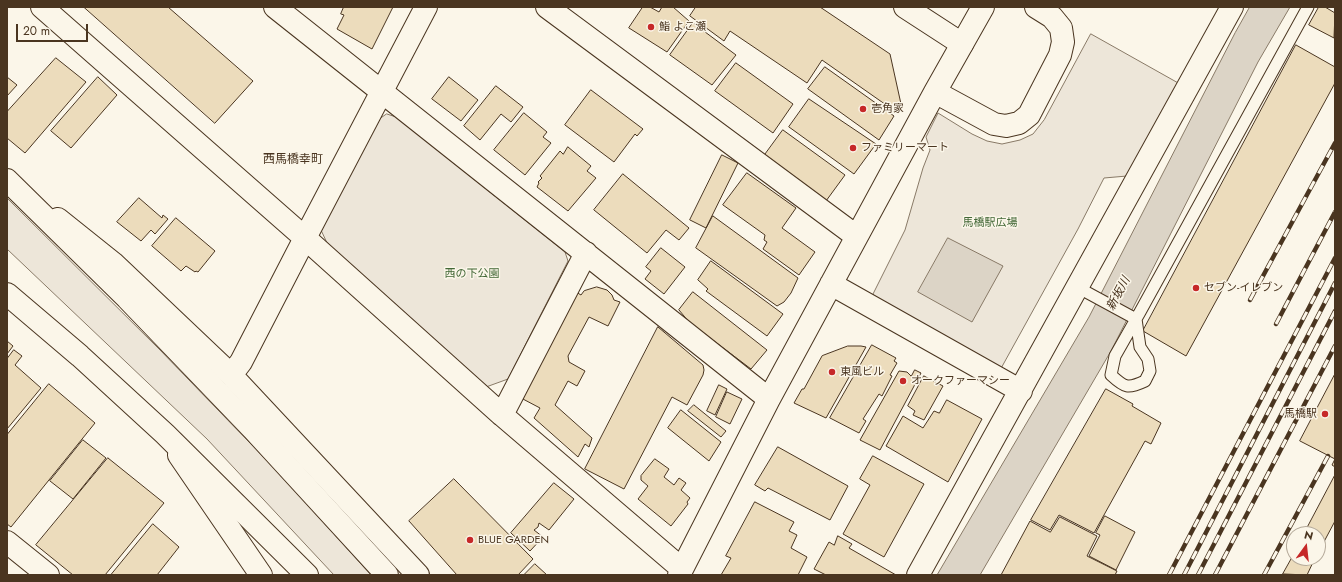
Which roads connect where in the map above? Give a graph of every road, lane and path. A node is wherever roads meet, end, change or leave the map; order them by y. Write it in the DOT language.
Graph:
graph roads {
  1 [pos="42,7"];
  2 [pos="275,7"];
  3 [pos="426,7"];
  4 [pos="547,7"];
  5 [pos="905,7"];
  6 [pos="983,7"];
  7 [pos="1036,7"];
  8 [pos="1232,7"];
  9 [pos="1308,7"];
  10 [pos="962,44"];
  11 [pos="382,91"];
  12 [pos="935,92"];
  13 [pos="7,180"];
  14 [pos="856,236"];
  15 [pos="305,238"];
  16 [pos="586,253"];
  17 [pos="831,284"];
  18 [pos="1077,287"];
  19 [pos="7,294"];
  20 [pos="1136,319"];
  21 [pos="231,375"];
  22 [pos="1020,391"];
  23 [pos="769,399"];
  24 [pos="502,415"];
  25 [pos="165,434"];
  26 [pos="7,542"];
  27 [pos="680,572"];
  28 [pos="257,574"];
  29 [pos="48,575"];
  30 [pos="307,575"];
  31 [pos="387,575"];
  32 [pos="418,575"];
  33 [pos="918,575"];
  1 -- 15 [label="street"];
  2 -- 11 [label="street"];
  3 -- 11 [label="street"];
  4 -- 14 [label="street"];
  5 -- 10 [label="street"];
  6 -- 10 [label="street"];
  7 -- 12 [label="street"];
  8 -- 18 [label="street"];
  9 -- 20 [label="lane"];
  10 -- 12 [label="street"];
  11 -- 15 [label="street"];
  11 -- 16 [label="street"];
  12 -- 14 [label="street"];
  13 -- 21 [label="street"];
  13 -- 31 [label="street"];
  14 -- 17 [label="street"];
  15 -- 21 [label="street"];
  15 -- 24 [label="street"];
  16 -- 23 [label="street"];
  16 -- 24 [label="street"];
  17 -- 22 [label="street"];
  17 -- 23 [label="street"];
  18 -- 20 [label="lane"];
  18 -- 22 [label="street"];
  19 -- 25 [label="street"];
  20 -- 20 [label="lane"];
  21 -- 32 [label="street"];
  22 -- 33 [label="street"];
  23 -- 27 [label="street"];
  24 -- 27 [label="street"];
  25 -- 28 [label="street"];
  25 -- 30 [label="street"];
  26 -- 29 [label="street"];
}
